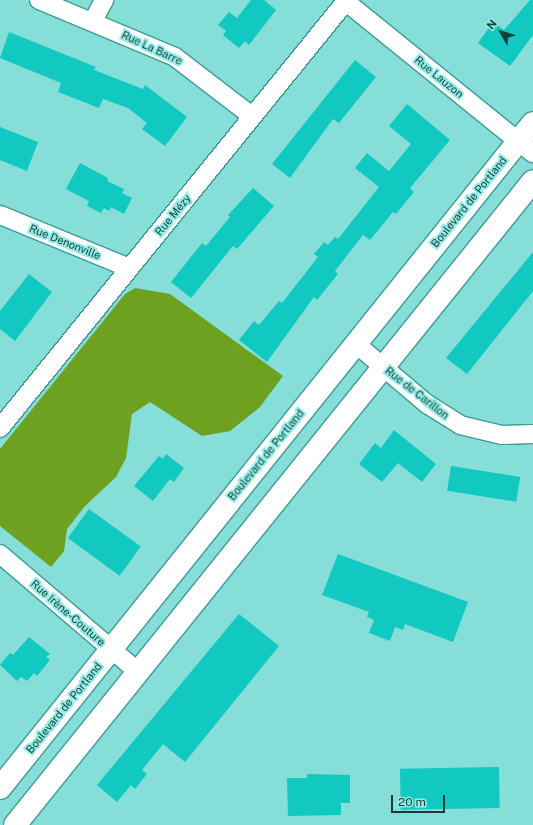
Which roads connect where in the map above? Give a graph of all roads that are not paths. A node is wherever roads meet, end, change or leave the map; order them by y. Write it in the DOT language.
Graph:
graph roads {
  1 [pos="39,0"];
  2 [pos="104,0"];
  3 [pos="346,1"];
  4 [pos="93,21"];
  5 [pos="252,116"];
  6 [pos="533,123"];
  7 [pos="526,147"];
  8 [pos="533,181"];
  9 [pos="0,215"];
  10 [pos="129,268"];
  11 [pos="355,343"];
  12 [pos="383,367"];
  13 [pos="0,428"];
  14 [pos="533,434"];
  15 [pos="0,554"];
  16 [pos="110,650"];
  17 [pos="137,672"];
  18 [pos="0,788"];
  19 [pos="15,825"];
  1 -- 4 [label="street, Rue La Barre"];
  2 -- 4 [label="street"];
  3 -- 5 [label="street, Rue Mézy"];
  3 -- 7 [label="street, Rue Lauzon"];
  4 -- 5 [label="street, Rue La Barre"];
  5 -- 10 [label="street, Rue Mézy"];
  6 -- 7 [label="main road, Boulevard de Portland"];
  7 -- 11 [label="main road, Boulevard de Portland"];
  8 -- 12 [label="main road"];
  9 -- 10 [label="street, Rue Denonville"];
  10 -- 13 [label="street, Rue Mézy"];
  11 -- 12 [label="street, Rue de Carillon"];
  11 -- 16 [label="main road, Boulevard de Portland"];
  12 -- 14 [label="street, Rue de Carillon"];
  12 -- 17 [label="main road"];
  15 -- 16 [label="street, Rue Irène-Couture"];
  16 -- 17 [label="street, Rue Irène-Couture"];
  16 -- 18 [label="main road, Boulevard de Portland"];
  17 -- 19 [label="main road"];
}
